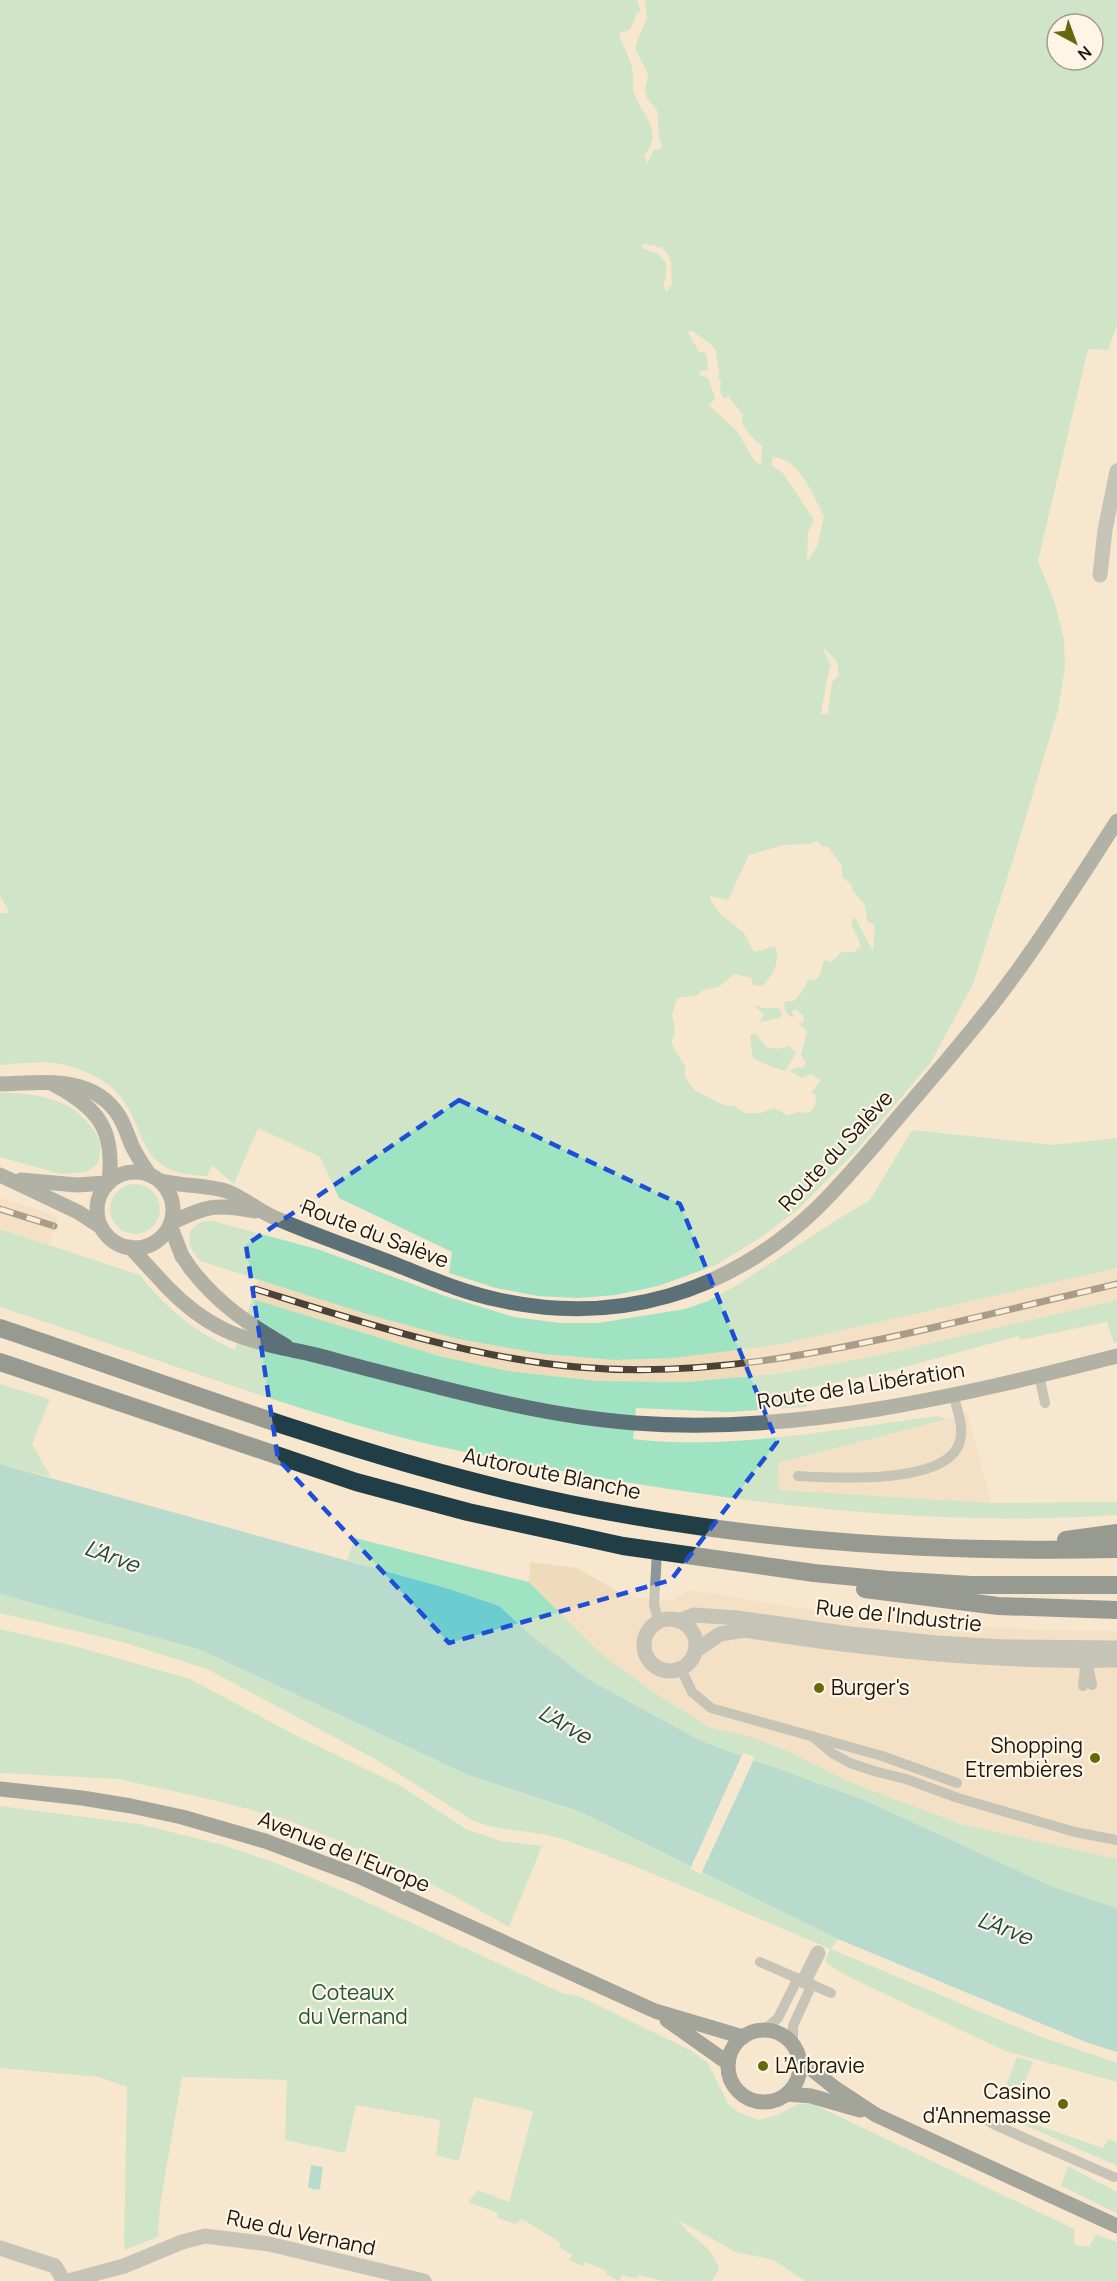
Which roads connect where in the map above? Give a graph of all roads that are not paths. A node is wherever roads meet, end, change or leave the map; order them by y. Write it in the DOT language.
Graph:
graph roads {
  1 [pos="1117,471"];
  2 [pos="1100,574"];
  3 [pos="1117,821"];
  4 [pos="50,1083"];
  5 [pos="0,1084"];
  6 [pos="6,1177"];
  7 [pos="155,1178"];
  8 [pos="108,1183"];
  9 [pos="264,1213"];
  10 [pos="170,1224"];
  11 [pos="102,1229"];
  12 [pos="129,1247"];
  13 [pos="0,1328"];
  14 [pos="293,1350"];
  15 [pos="1117,1356"];
  16 [pos="0,1362"];
  17 [pos="1039,1375"];
  18 [pos="953,1394"];
  19 [pos="1045,1402"];
  20 [pos="798,1476"];
  21 [pos="1117,1533"];
  22 [pos="1117,1549"];
  23 [pos="993,1550"];
  24 [pos="657,1552"];
  25 [pos="677,1555"];
  26 [pos="1117,1585"];
  27 [pos="1117,1610"];
  28 [pos="678,1621"];
  29 [pos="659,1622"];
  30 [pos="1117,1648"];
  31 [pos="695,1651"];
  32 [pos="1086,1655"];
  33 [pos="1117,1660"];
  34 [pos="681,1669"];
  35 [pos="1088,1686"];
  36 [pos="812,1736"];
  37 [pos="957,1783"];
  38 [pos="0,1789"];
  39 [pos="1117,1840"];
  40 [pos="818,1953"];
  41 [pos="760,1962"];
  42 [pos="805,1981"];
  43 [pos="831,1993"];
  44 [pos="655,2011"];
  45 [pos="764,2030"];
  46 [pos="743,2037"];
  47 [pos="793,2044"];
  48 [pos="800,2060"];
  49 [pos="728,2063"];
  50 [pos="788,2094"];
  51 [pos="876,2115"];
  52 [pos="979,2115"];
  53 [pos="1114,2177"];
  54 [pos="1117,2226"];
  55 [pos="0,2248"];
  56 [pos="125,2273"];
  57 [pos="64,2281"];
  58 [pos="68,2281"];
  59 [pos="424,2281"];
  1 -- 2 [label="street"];
  3 -- 9 [label="main road, Route du Salève"];
  4 -- 5 [label="main road"];
  4 -- 7 [label="main road"];
  4 -- 8 [label="main road"];
  6 -- 8 [label="main road"];
  6 -- 11 [label="main road"];
  7 -- 8 [label="main road"];
  7 -- 9 [label="main road, Route du Salève"];
  7 -- 10 [label="main road"];
  8 -- 11 [label="main road"];
  9 -- 10 [label="main road, Route du Salève"];
  10 -- 12 [label="main road"];
  10 -- 14 [label="main road, Route de la Libération, bridge"];
  11 -- 12 [label="main road"];
  12 -- 14 [label="main road, Route de la Libération, bridge"];
  13 -- 23 [label="highway, Autoroute Blanche"];
  14 -- 18 [label="main road, Route de la Libération"];
  15 -- 17 [label="main road, Route de la Libération"];
  16 -- 24 [label="highway"];
  17 -- 18 [label="main road, Route de la Libération"];
  17 -- 19 [label="lane"];
  18 -- 20 [label="lane"];
  21 -- 23 [label="highway"];
  22 -- 23 [label="highway, Autoroute Blanche"];
  24 -- 25 [label="highway"];
  24 -- 29 [label="lane"];
  25 -- 26 [label="highway"];
  25 -- 27 [label="highway"];
  28 -- 29 [label="street, Rue de l'Industrie"];
  28 -- 31 [label="street"];
  28 -- 32 [label="street, Rue de l'Industrie"];
  29 -- 34 [label="street"];
  30 -- 32 [label="street, Rue de l'Industrie"];
  31 -- 32 [label="street, Rue de l'Industrie"];
  31 -- 34 [label="street, Rue de l'Industrie"];
  32 -- 33 [label="street, Rue de l'Industrie"];
  32 -- 35 [label="lane"];
  34 -- 36 [label="lane"];
  36 -- 37 [label="lane"];
  36 -- 39 [label="lane"];
  38 -- 44 [label="main road, Avenue de l'Europe"];
  40 -- 42 [label="street"];
  41 -- 42 [label="lane"];
  42 -- 43 [label="lane"];
  42 -- 45 [label="lane"];
  42 -- 47 [label="lane"];
  44 -- 46 [label="main road, Avenue de l'Europe"];
  44 -- 49 [label="main road, Avenue de l'Europe"];
  45 -- 46 [label="main road"];
  45 -- 47 [label="main road"];
  46 -- 49 [label="main road"];
  47 -- 48 [label="main road"];
  48 -- 50 [label="main road"];
  48 -- 51 [label="main road"];
  49 -- 50 [label="main road"];
  50 -- 51 [label="main road"];
  51 -- 54 [label="main road"];
  52 -- 53 [label="lane"];
  55 -- 57 [label="street"];
  56 -- 58 [label="street, Rue du Vernand"];
  56 -- 59 [label="street, Rue du Vernand"];
}
